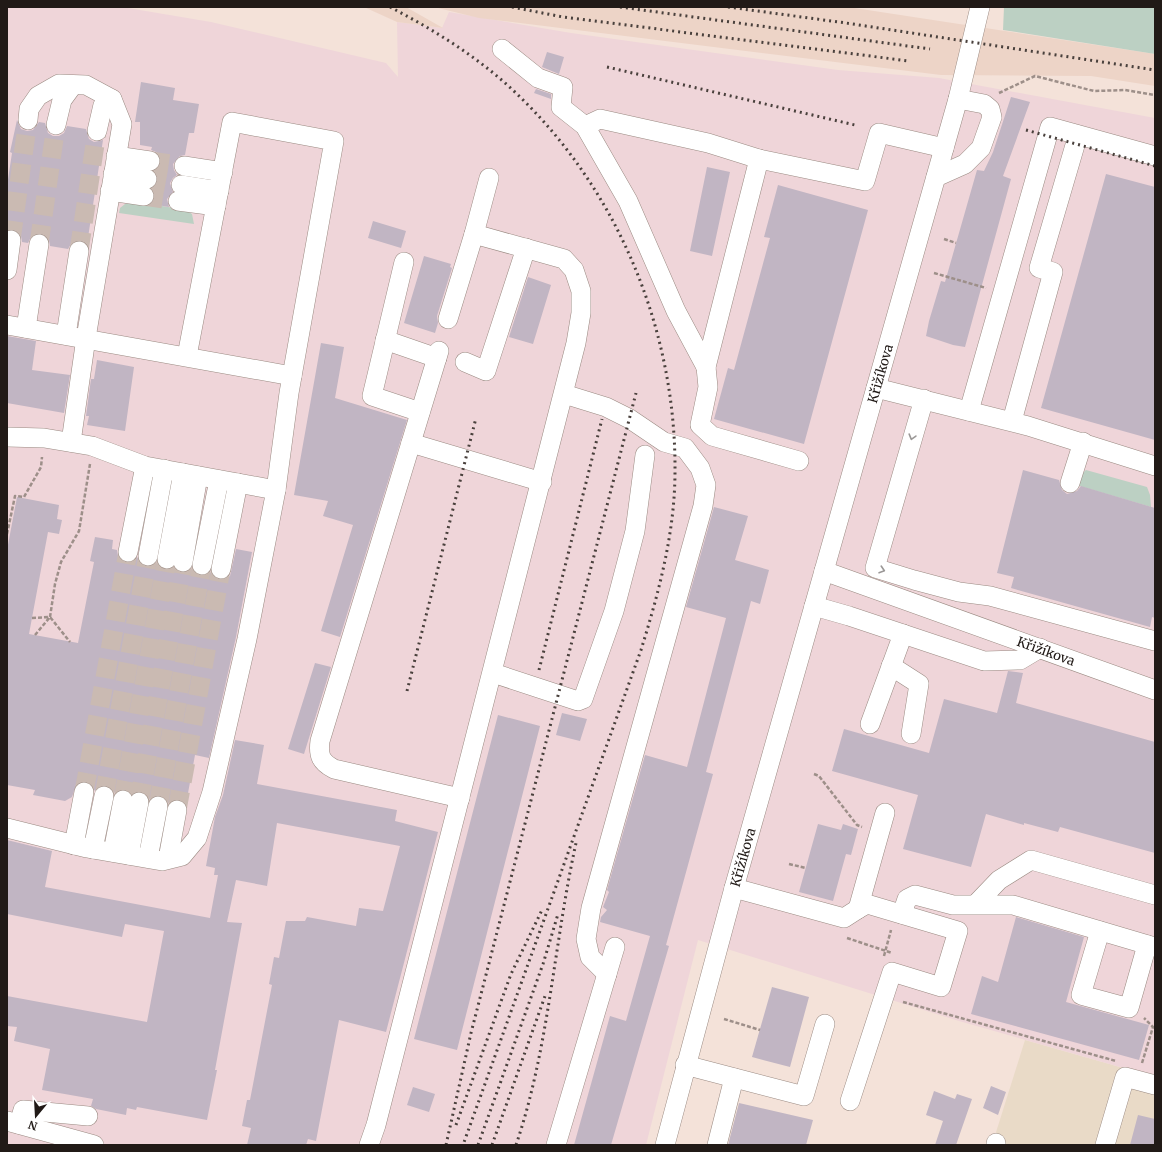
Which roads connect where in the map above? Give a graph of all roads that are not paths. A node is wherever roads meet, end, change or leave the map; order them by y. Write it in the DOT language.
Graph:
graph roads {
  1 [pos="980,7"];
  2 [pos="502,49"];
  3 [pos="73,85"];
  4 [pos="112,99"];
  5 [pos="958,99"];
  6 [pos="28,120"];
  7 [pos="56,125"];
  8 [pos="585,126"];
  9 [pos="97,131"];
  10 [pos="1078,135"];
  11 [pos="944,148"];
  12 [pos="1155,156"];
  13 [pos="759,159"];
  14 [pos="184,166"];
  15 [pos="223,172"];
  16 [pos="113,173"];
  17 [pos="936,177"];
  18 [pos="489,178"];
  19 [pos="180,193"];
  20 [pos="218,198"];
  21 [pos="474,234"];
  22 [pos="11,240"];
  23 [pos="39,244"];
  24 [pos="526,248"];
  25 [pos="79,251"];
  26 [pos="1012,260"];
  27 [pos="404,262"];
  28 [pos="1039,268"];
  29 [pos="7,270"];
  30 [pos="448,319"];
  31 [pos="7,324"];
  32 [pos="26,328"];
  33 [pos="66,335"];
  34 [pos="86,338"];
  35 [pos="385,340"];
  36 [pos="187,356"];
  37 [pos="465,362"];
  38 [pos="706,367"];
  39 [pos="292,376"];
  40 [pos="876,388"];
  41 [pos="564,394"];
  42 [pos="924,400"];
  43 [pos="969,411"];
  44 [pos="420,412"];
  45 [pos="1012,421"];
  46 [pos="7,437"];
  47 [pos="71,442"];
  48 [pos="1083,442"];
  49 [pos="411,443"];
  50 [pos="645,455"];
  51 [pos="799,461"];
  52 [pos="145,466"];
  53 [pos="1155,466"];
  54 [pos="164,469"];
  55 [pos="191,475"];
  56 [pos="218,480"];
  57 [pos="542,482"];
  58 [pos="238,483"];
  59 [pos="1070,483"];
  60 [pos="276,490"];
  61 [pos="128,552"];
  62 [pos="148,556"];
  63 [pos="175,561"];
  64 [pos="202,566"];
  65 [pos="221,569"];
  66 [pos="824,571"];
  67 [pos="814,606"];
  68 [pos="903,634"];
  69 [pos="1155,641"];
  70 [pos="1040,648"];
  71 [pos="891,666"];
  72 [pos="493,673"];
  73 [pos="1155,690"];
  74 [pos="870,724"];
  75 [pos="910,734"];
  76 [pos="84,792"];
  77 [pos="104,796"];
  78 [pos="460,798"];
  79 [pos="131,801"];
  80 [pos="158,806"];
  81 [pos="177,810"];
  82 [pos="886,813"];
  83 [pos="7,828"];
  84 [pos="74,845"];
  85 [pos="94,849"];
  86 [pos="121,854"];
  87 [pos="148,858"];
  88 [pos="168,859"];
  89 [pos="734,888"];
  90 [pos="1155,895"];
  91 [pos="976,904"];
  92 [pos="858,909"];
  93 [pos="899,914"];
  94 [pos="1100,931"];
  95 [pos="1151,946"];
  96 [pos="615,947"];
  97 [pos="607,974"];
  98 [pos="825,1024"];
  99 [pos="685,1065"];
  100 [pos="734,1078"];
  101 [pos="1155,1086"];
  102 [pos="850,1101"];
  103 [pos="88,1116"];
  104 [pos="13,1122"];
  105 [pos="63,1141"];
  106 [pos="94,1145"];
  107 [pos="369,1145"];
  108 [pos="556,1145"];
  109 [pos="665,1145"];
  110 [pos="717,1145"];
  111 [pos="1105,1145"];
  1 -- 5 [label="street, Křižíkova"];
  2 -- 8 [label="street"];
  3 -- 4 [label="street"];
  3 -- 6 [label="street"];
  3 -- 7 [label="street"];
  4 -- 9 [label="street"];
  4 -- 16 [label="street"];
  5 -- 11 [label="street, Křižíkova"];
  5 -- 17 [label="street"];
  8 -- 13 [label="street"];
  8 -- 38 [label="street"];
  10 -- 12 [label="street"];
  10 -- 26 [label="street"];
  10 -- 28 [label="street"];
  11 -- 13 [label="street"];
  11 -- 17 [label="street, Křižíkova"];
  13 -- 38 [label="street"];
  14 -- 15 [label="street"];
  15 -- 20 [label="street"];
  15 -- 39 [label="street"];
  16 -- 16 [label="street"];
  16 -- 34 [label="street"];
  17 -- 40 [label="street, Křižíkova"];
  18 -- 21 [label="street"];
  19 -- 20 [label="street"];
  20 -- 36 [label="street"];
  21 -- 24 [label="street"];
  21 -- 30 [label="street"];
  22 -- 29 [label="street"];
  23 -- 32 [label="street"];
  24 -- 37 [label="street"];
  24 -- 41 [label="street"];
  25 -- 33 [label="street"];
  26 -- 28 [label="street"];
  26 -- 43 [label="street"];
  27 -- 35 [label="street"];
  28 -- 45 [label="street"];
  31 -- 32 [label="street"];
  32 -- 33 [label="street"];
  33 -- 34 [label="street"];
  34 -- 36 [label="street"];
  34 -- 47 [label="street"];
  35 -- 44 [label="street"];
  35 -- 44 [label="street"];
  36 -- 39 [label="street"];
  38 -- 51 [label="street"];
  39 -- 60 [label="street"];
  40 -- 42 [label="street"];
  40 -- 66 [label="street, Křižíkova"];
  41 -- 57 [label="street"];
  41 -- 97 [label="street"];
  42 -- 43 [label="street"];
  42 -- 69 [label="street, one-way"];
  43 -- 45 [label="street"];
  44 -- 49 [label="street"];
  45 -- 48 [label="street"];
  46 -- 47 [label="street"];
  47 -- 52 [label="street"];
  48 -- 53 [label="street"];
  48 -- 59 [label="street"];
  49 -- 57 [label="street"];
  49 -- 78 [label="street"];
  50 -- 72 [label="street"];
  52 -- 54 [label="street"];
  52 -- 61 [label="street"];
  54 -- 55 [label="street"];
  54 -- 62 [label="street"];
  55 -- 56 [label="street"];
  55 -- 63 [label="street"];
  56 -- 58 [label="street"];
  56 -- 64 [label="street"];
  57 -- 72 [label="street"];
  58 -- 60 [label="street"];
  58 -- 65 [label="street"];
  60 -- 88 [label="street"];
  66 -- 67 [label="street, Křižíkova"];
  66 -- 70 [label="street, Křižíkova"];
  67 -- 68 [label="street"];
  67 -- 89 [label="street, Křižíkova"];
  68 -- 70 [label="street"];
  68 -- 71 [label="street"];
  70 -- 73 [label="street, Křižíkova"];
  71 -- 74 [label="street"];
  71 -- 75 [label="street"];
  72 -- 78 [label="street"];
  76 -- 84 [label="street"];
  77 -- 85 [label="street"];
  78 -- 107 [label="street"];
  79 -- 86 [label="street"];
  80 -- 87 [label="street"];
  81 -- 88 [label="street"];
  82 -- 92 [label="street"];
  83 -- 84 [label="street"];
  84 -- 85 [label="street"];
  85 -- 86 [label="street"];
  86 -- 87 [label="street"];
  87 -- 88 [label="street"];
  89 -- 92 [label="street"];
  89 -- 99 [label="street, Křižíkova"];
  90 -- 91 [label="street"];
  91 -- 93 [label="street"];
  91 -- 94 [label="street"];
  92 -- 93 [label="street"];
  93 -- 102 [label="street"];
  94 -- 95 [label="street"];
  94 -- 95 [label="street"];
  96 -- 97 [label="street"];
  97 -- 108 [label="street"];
  98 -- 100 [label="street"];
  99 -- 100 [label="street"];
  99 -- 109 [label="street, Křižíkova"];
  100 -- 110 [label="street"];
  101 -- 111 [label="street"];
  103 -- 104 [label="street"];
  104 -- 105 [label="street"];
  105 -- 106 [label="street"];
}
